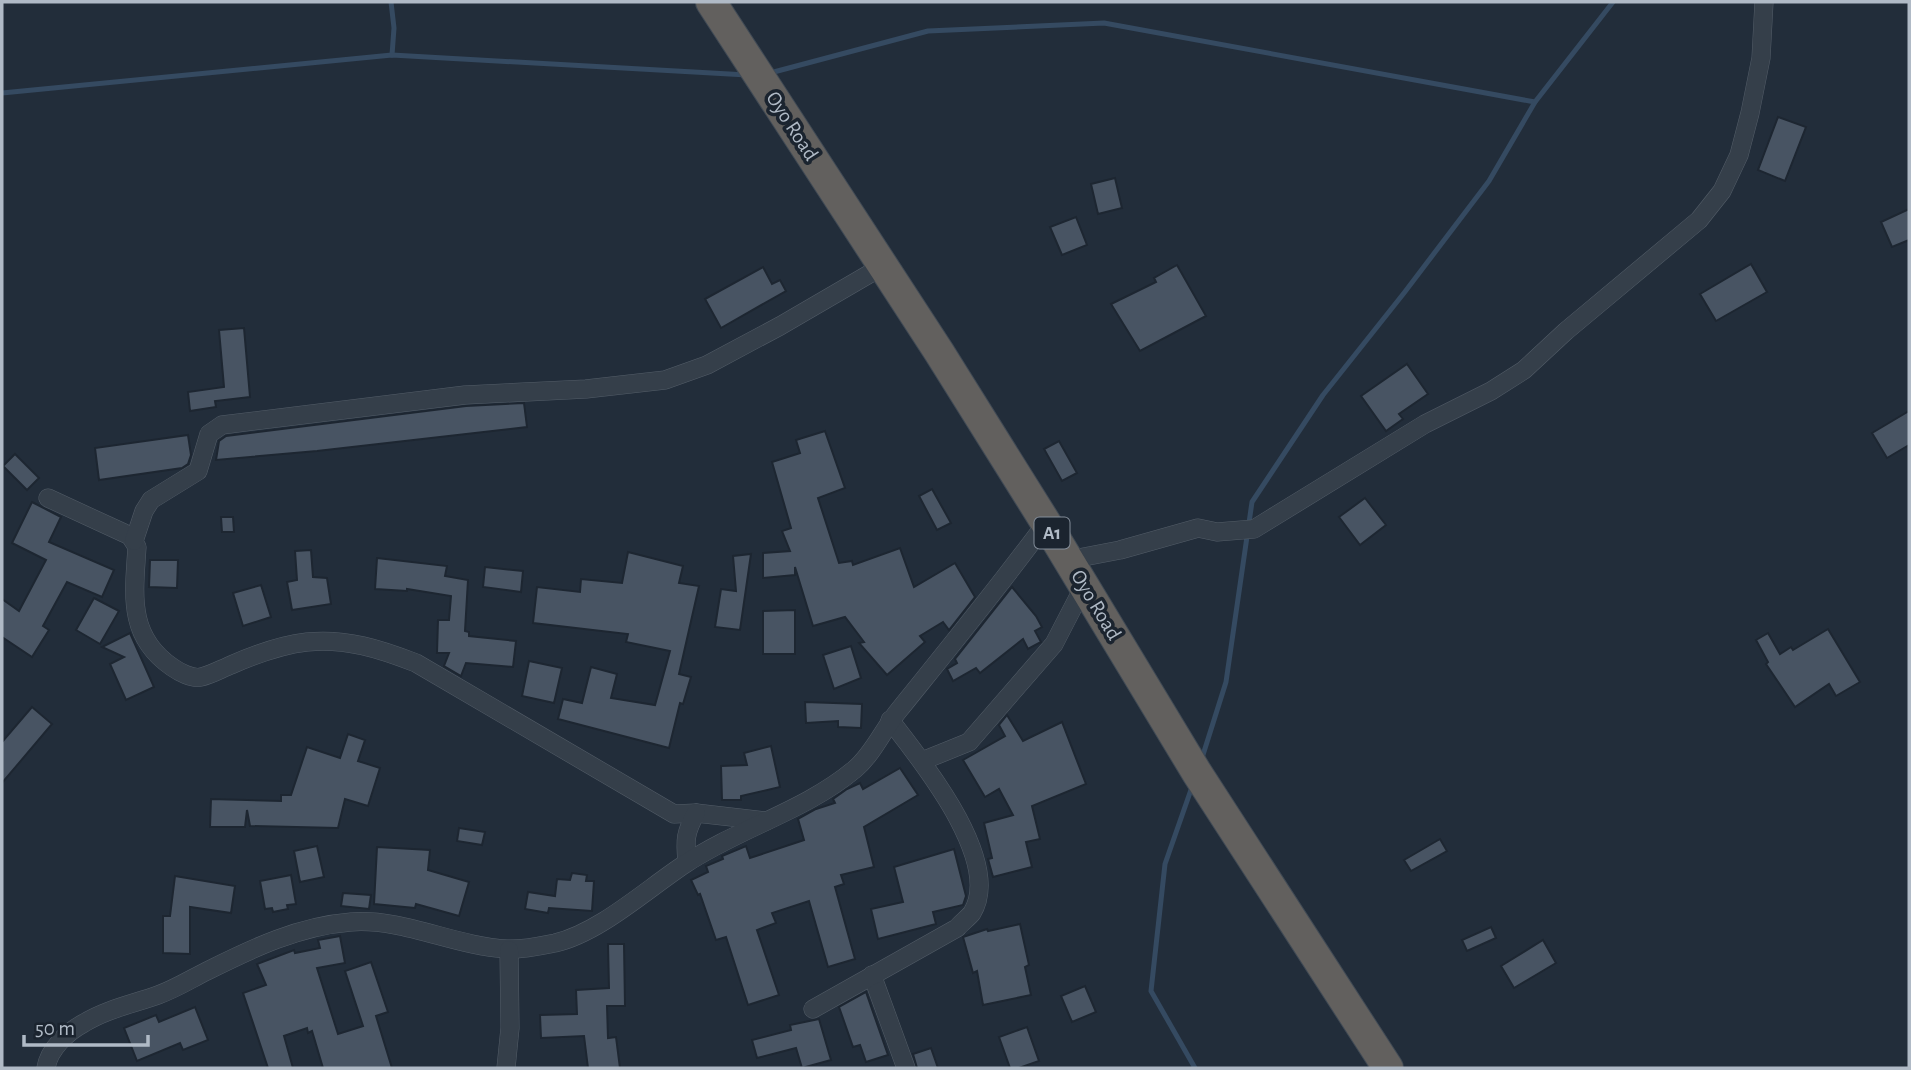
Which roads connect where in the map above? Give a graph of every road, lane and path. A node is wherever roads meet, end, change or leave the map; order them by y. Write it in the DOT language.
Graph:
graph roads {
  1 [pos="711,2"];
  2 [pos="1764,2"];
  3 [pos="883,266"];
  4 [pos="48,498"];
  5 [pos="1046,523"];
  6 [pos="134,541"];
  7 [pos="1068,560"];
  8 [pos="1084,586"];
  9 [pos="890,720"];
  10 [pos="922,761"];
  11 [pos="696,813"];
  12 [pos="766,821"];
  13 [pos="687,862"];
  14 [pos="509,950"];
  15 [pos="872,975"];
  16 [pos="813,1009"];
  17 [pos="46,1068"];
  18 [pos="506,1068"];
  19 [pos="906,1068"];
  20 [pos="1388,1068"];
  1 -- 3 [label="highway, Oyo Road / A1"];
  2 -- 7 [label="street"];
  3 -- 5 [label="highway, Oyo Road / A1"];
  3 -- 6 [label="street"];
  4 -- 6 [label="street"];
  5 -- 7 [label="highway, Oyo Road / A1"];
  5 -- 9 [label="street"];
  6 -- 11 [label="street"];
  7 -- 8 [label="highway, Oyo Road / A1"];
  8 -- 10 [label="street"];
  8 -- 20 [label="highway, Oyo Road / A1"];
  9 -- 10 [label="street"];
  9 -- 12 [label="street"];
  10 -- 15 [label="street"];
  11 -- 12 [label="street"];
  11 -- 13 [label="street"];
  12 -- 13 [label="street"];
  13 -- 14 [label="street"];
  14 -- 17 [label="street"];
  14 -- 18 [label="street"];
  15 -- 16 [label="street"];
  15 -- 19 [label="street"];
}
